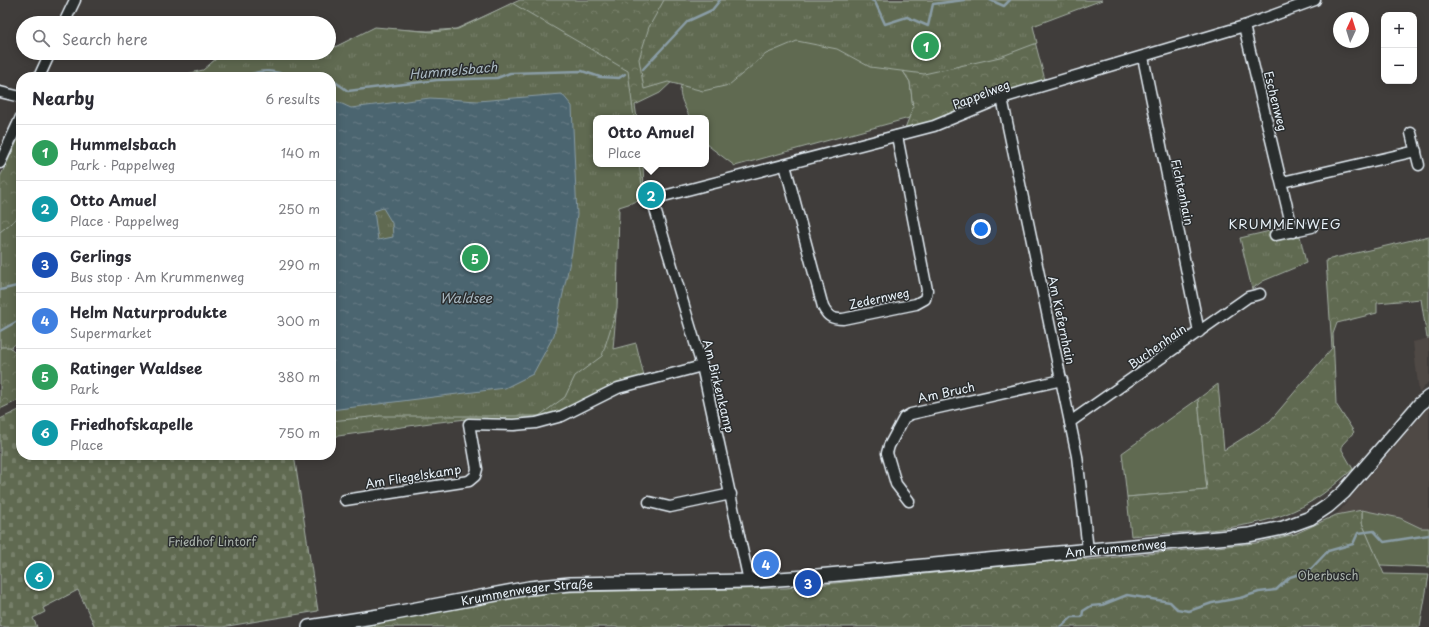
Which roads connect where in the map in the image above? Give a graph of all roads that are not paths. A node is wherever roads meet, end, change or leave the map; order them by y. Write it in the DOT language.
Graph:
graph roads {
  1 [pos="75,0"];
  2 [pos="1315,0"];
  3 [pos="67,16"];
  4 [pos="1244,26"];
  5 [pos="1142,56"];
  6 [pos="47,60"];
  7 [pos="41,72"];
  8 [pos="0,92"];
  9 [pos="16,96"];
  10 [pos="1002,98"];
  11 [pos="16,128"];
  12 [pos="1411,133"];
  13 [pos="897,136"];
  14 [pos="1416,151"];
  15 [pos="0,163"];
  16 [pos="785,165"];
  17 [pos="1419,165"];
  18 [pos="1282,182"];
  19 [pos="652,199"];
  20 [pos="1312,227"];
  21 [pos="1293,232"];
  22 [pos="1275,235"];
  23 [pos="1260,294"];
  24 [pos="1199,332"];
  25 [pos="702,366"];
  26 [pos="1062,380"];
  27 [pos="1429,397"];
  28 [pos="1070,422"];
  29 [pos="731,494"];
  30 [pos="345,500"];
  31 [pos="909,501"];
  32 [pos="650,502"];
  33 [pos="1088,550"];
  34 [pos="749,581"];
  35 [pos="309,627"];
  1 -- 3 [label="street"];
  2 -- 4 [label="street, Pappelweg"];
  4 -- 5 [label="street, Pappelweg"];
  4 -- 18 [label="street, Eschenweg"];
  5 -- 10 [label="street, Pappelweg"];
  5 -- 24 [label="street, Fichtenhain"];
  6 -- 7 [label="street"];
  8 -- 9 [label="street"];
  10 -- 13 [label="street, Pappelweg"];
  10 -- 26 [label="street, Am Kiefernhain"];
  11 -- 15 [label="street"];
  12 -- 14 [label="street"];
  13 -- 16 [label="street, Pappelweg"];
  13 -- 16 [label="street, Zedernweg"];
  14 -- 17 [label="street"];
  14 -- 18 [label="street"];
  16 -- 19 [label="street, Pappelweg"];
  18 -- 21 [label="street, Eschenweg"];
  19 -- 25 [label="street, Am Birkenkamp"];
  20 -- 21 [label="street"];
  21 -- 22 [label="street"];
  23 -- 24 [label="street, Buchenhain"];
  24 -- 28 [label="street, Buchenhain"];
  25 -- 29 [label="street, Am Birkenkamp"];
  25 -- 30 [label="street, Am Fliegelskamp"];
  26 -- 28 [label="street, Am Kiefernhain"];
  26 -- 31 [label="street, Am Bruch"];
  27 -- 33 [label="main road, Am Krummenweg"];
  28 -- 33 [label="street, Am Kiefernhain"];
  29 -- 32 [label="street"];
  29 -- 34 [label="street, Am Birkenkamp"];
  33 -- 34 [label="main road, Am Krummenweg"];
  34 -- 35 [label="main road, Krummenweger Straße"];
}
